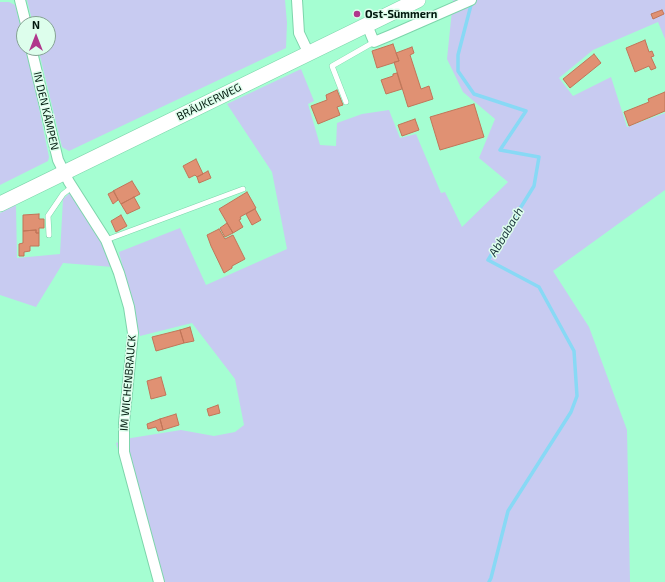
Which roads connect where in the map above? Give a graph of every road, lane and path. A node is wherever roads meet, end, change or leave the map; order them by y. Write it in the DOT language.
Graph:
graph roads {
  1 [pos="20,0"];
  2 [pos="297,0"];
  3 [pos="418,0"];
  4 [pos="471,0"];
  5 [pos="24,16"];
  6 [pos="367,25"];
  7 [pos="374,42"];
  8 [pos="309,54"];
  9 [pos="33,56"];
  10 [pos="346,102"];
  11 [pos="63,173"];
  12 [pos="72,187"];
  13 [pos="243,189"];
  14 [pos="0,204"];
  15 [pos="49,235"];
  16 [pos="106,240"];
  17 [pos="159,582"];
  1 -- 5 [label="street"];
  2 -- 8 [label="street"];
  3 -- 6 [label="main road, BRÄUKERWEG"];
  4 -- 7 [label="street"];
  6 -- 7 [label="street"];
  6 -- 8 [label="main road, BRÄUKERWEG"];
  7 -- 10 [label="lane"];
  8 -- 11 [label="main road, BRÄUKERWEG"];
  9 -- 11 [label="street, IN DEN KÄMPEN"];
  11 -- 12 [label="street, IM WICHENBRAUCK"];
  11 -- 14 [label="main road, BRÄUKERWEG"];
  12 -- 15 [label="lane"];
  12 -- 16 [label="street, IM WICHENBRAUCK"];
  13 -- 16 [label="lane"];
  16 -- 17 [label="street, IM WICHENBRAUCK"];
}
